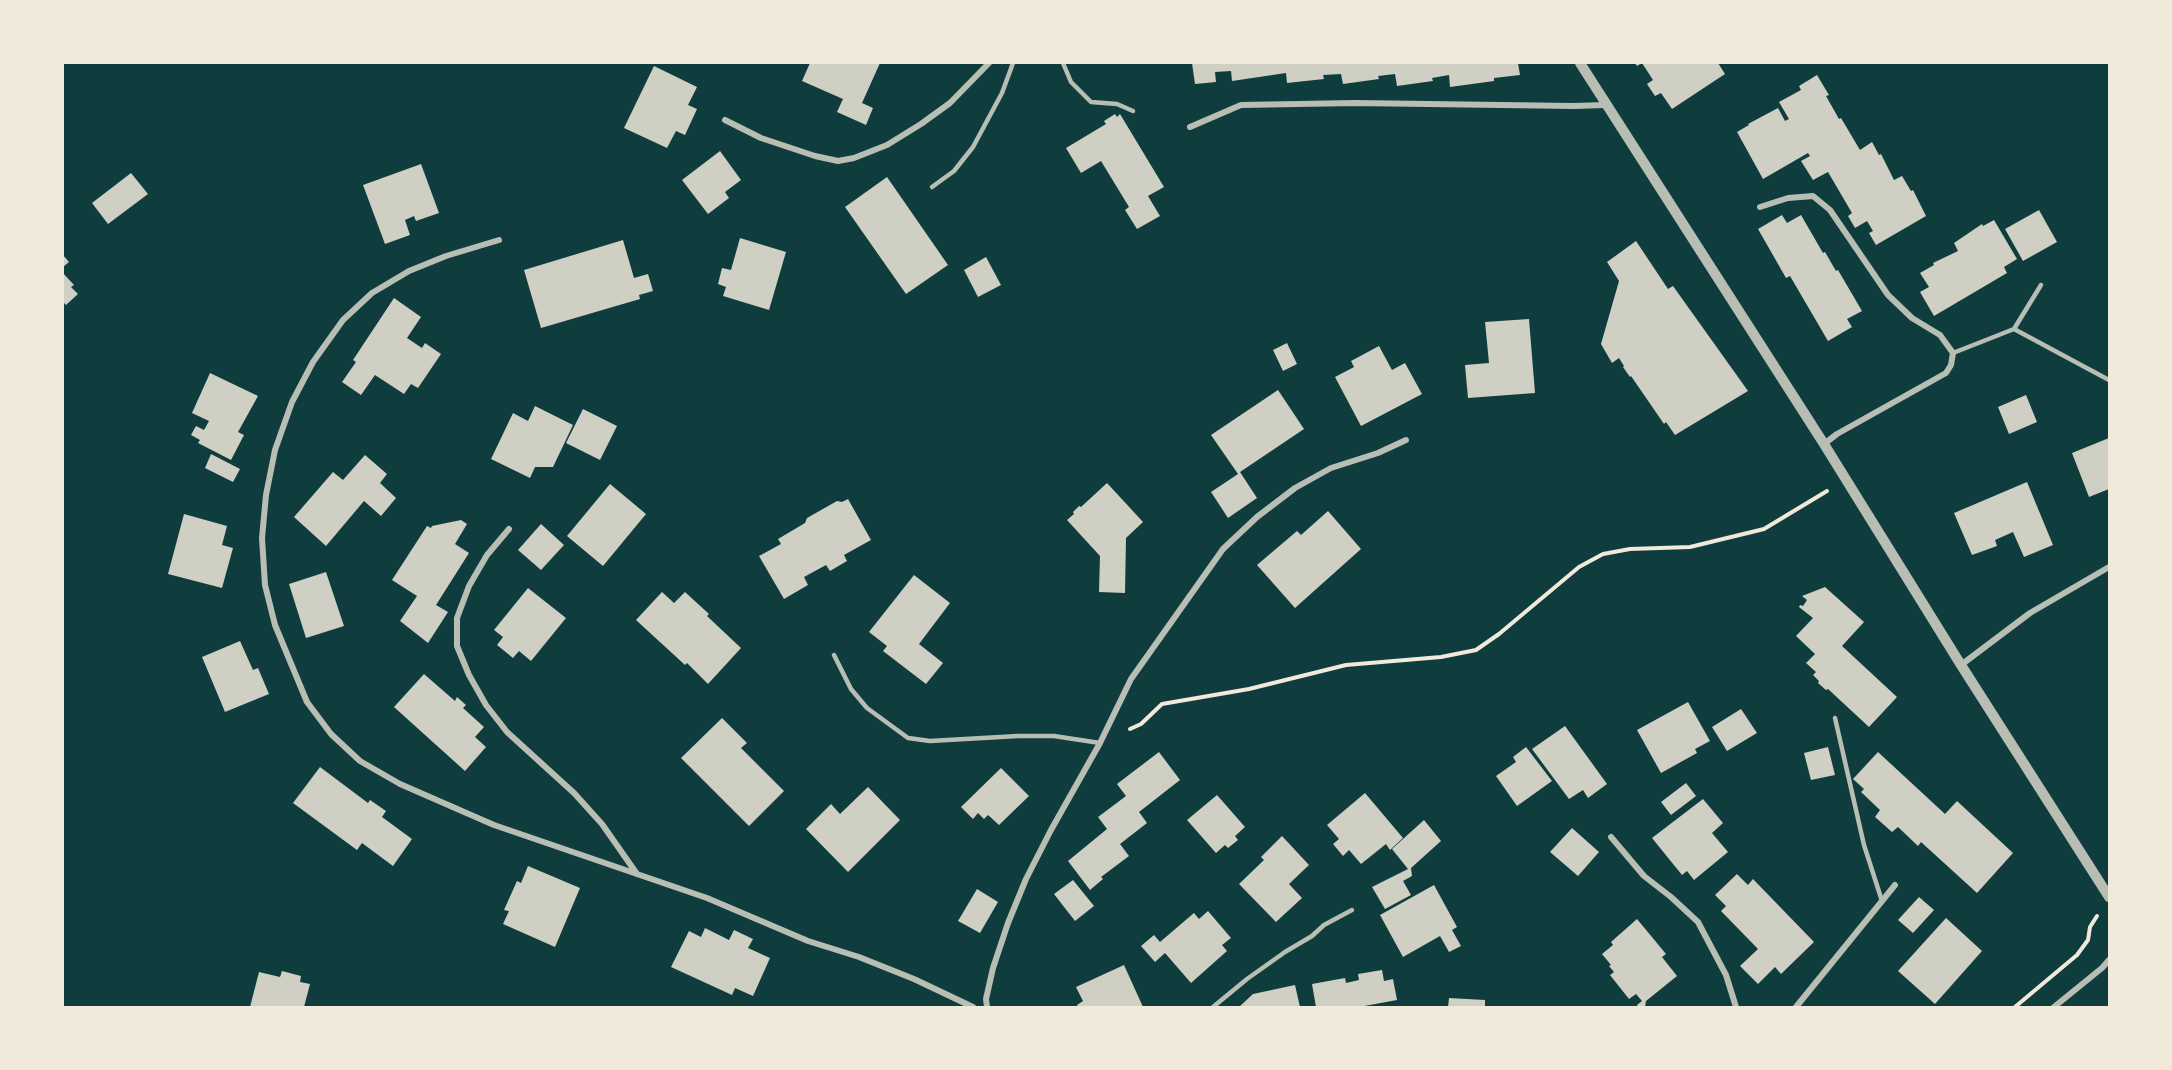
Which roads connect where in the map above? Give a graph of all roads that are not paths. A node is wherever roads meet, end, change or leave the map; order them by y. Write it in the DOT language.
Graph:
graph roads {
  1 [pos="988,63"];
  2 [pos="1013,63"];
  3 [pos="1063,63"];
  4 [pos="1580,63"];
  5 [pos="1605,105"];
  6 [pos="1133,111"];
  7 [pos="725,120"];
  8 [pos="1190,127"];
  9 [pos="932,187"];
  10 [pos="1760,207"];
  11 [pos="499,240"];
  12 [pos="2041,285"];
  13 [pos="2014,329"];
  14 [pos="1953,353"];
  15 [pos="2109,380"];
  16 [pos="1406,440"];
  17 [pos="1824,444"];
  18 [pos="509,529"];
  19 [pos="2109,567"];
  20 [pos="834,655"];
  21 [pos="1961,665"];
  22 [pos="1835,718"];
  23 [pos="1100,742"];
  24 [pos="1611,837"];
  25 [pos="637,874"];
  26 [pos="1895,885"];
  27 [pos="2109,897"];
  28 [pos="1882,901"];
  29 [pos="1352,910"];
  30 [pos="2109,960"];
  31 [pos="973,1007"];
  32 [pos="987,1007"];
  33 [pos="1213,1007"];
  34 [pos="1736,1007"];
  35 [pos="1796,1007"];
  36 [pos="2054,1007"];
  1 -- 7 [label="street"];
  2 -- 9 [label="lane"];
  3 -- 6 [label="lane"];
  4 -- 5 [label="street"];
  5 -- 8 [label="street"];
  5 -- 17 [label="street"];
  10 -- 14 [label="street"];
  11 -- 25 [label="street"];
  12 -- 13 [label="lane"];
  13 -- 14 [label="lane"];
  13 -- 15 [label="lane"];
  14 -- 17 [label="street"];
  16 -- 23 [label="street"];
  17 -- 21 [label="street"];
  18 -- 25 [label="street"];
  19 -- 21 [label="street"];
  20 -- 23 [label="lane"];
  21 -- 27 [label="street"];
  22 -- 28 [label="lane"];
  23 -- 32 [label="street"];
  24 -- 34 [label="street"];
  25 -- 31 [label="street"];
  26 -- 28 [label="street"];
  28 -- 35 [label="street"];
  29 -- 33 [label="lane"];
  30 -- 36 [label="street"];
}
